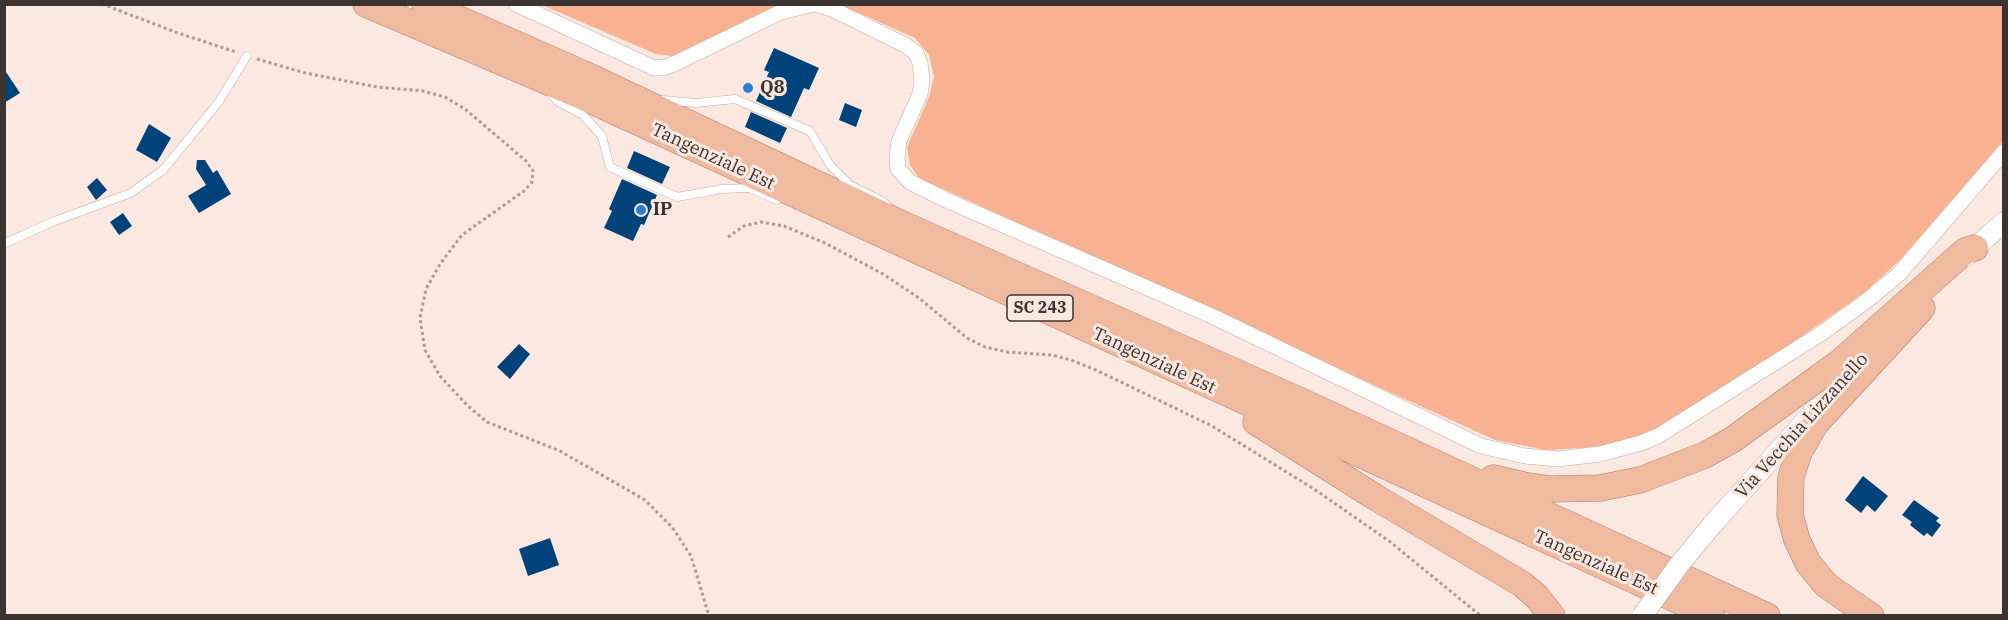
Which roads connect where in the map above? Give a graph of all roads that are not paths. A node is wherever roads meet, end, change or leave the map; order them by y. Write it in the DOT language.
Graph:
graph roads {
  1 [pos="366,4"];
  2 [pos="425,4"];
  3 [pos="516,4"];
  4 [pos="815,4"];
  5 [pos="247,56"];
  6 [pos="582,73"];
  7 [pos="539,78"];
  8 [pos="632,87"];
  9 [pos="651,96"];
  10 [pos="2004,152"];
  11 [pos="789,205"];
  12 [pos="827,219"];
  13 [pos="2004,222"];
  14 [pos="856,223"];
  15 [pos="900,223"];
  16 [pos="4,244"];
  17 [pos="1975,248"];
  18 [pos="1933,290"];
  19 [pos="1050,313"];
  20 [pos="1303,402"];
  21 [pos="1552,615"];
  22 [pos="1642,615"];
  23 [pos="1712,615"];
  24 [pos="1767,615"];
  25 [pos="1871,615"];
  1 -- 7 [label="highway, Tangenziale Est / SC 243"];
  2 -- 6 [label="highway, Tangenziale Est"];
  3 -- 4 [label="street"];
  4 -- 10 [label="street"];
  5 -- 16 [label="lane"];
  6 -- 8 [label="lane"];
  6 -- 15 [label="highway, Tangenziale Est"];
  7 -- 11 [label="lane"];
  7 -- 14 [label="highway, Tangenziale Est / SC 243"];
  9 -- 15 [label="lane"];
  12 -- 14 [label="lane"];
  13 -- 17 [label="street, Via Vecchia Lizzanello"];
  14 -- 19 [label="highway, Tangenziale Est / SC 243"];
  15 -- 20 [label="highway, Tangenziale Est"];
  17 -- 18 [label="street, Via Vecchia Lizzanello"];
  17 -- 20 [label="highway"];
  18 -- 22 [label="street, Via Vecchia Lizzanello, bridge"];
  18 -- 25 [label="highway"];
  19 -- 21 [label="highway"];
  19 -- 23 [label="highway, Tangenziale Est / SC 243"];
  20 -- 24 [label="highway, Tangenziale Est"];
}
